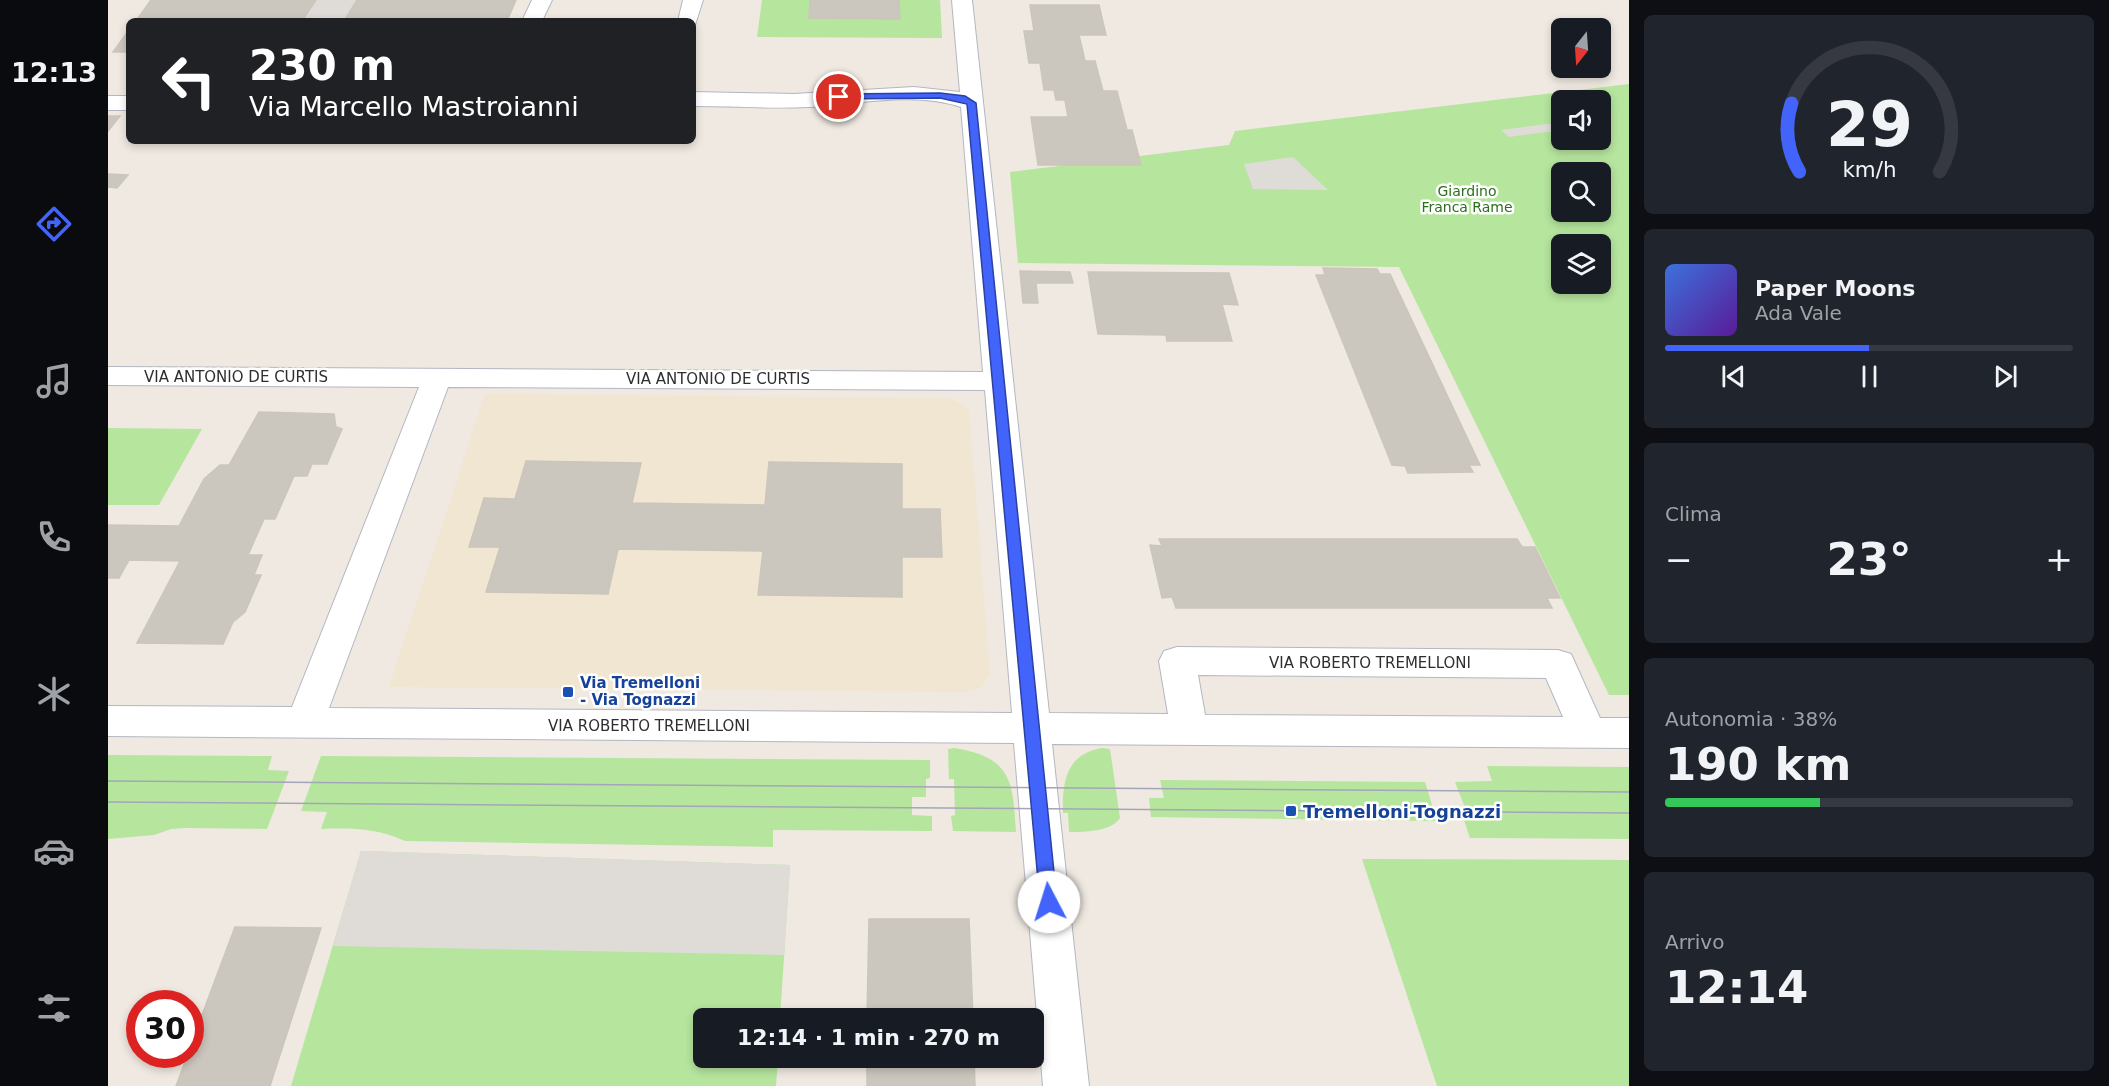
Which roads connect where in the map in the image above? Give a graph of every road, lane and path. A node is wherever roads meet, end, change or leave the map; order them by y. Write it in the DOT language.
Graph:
graph roads {
  1 [pos="542,0"];
  2 [pos="693,0"];
  3 [pos="962,0"];
  4 [pos="533,18"];
  5 [pos="689,18"];
  6 [pos="108,92"];
  7 [pos="126,92"];
  8 [pos="696,99"];
  9 [pos="108,103"];
  10 [pos="126,103"];
  11 [pos="971,103"];
  12 [pos="108,376"];
  13 [pos="437,378"];
  14 [pos="999,381"];
  15 [pos="108,721"];
  16 [pos="305,722"];
  17 [pos="1032,729"];
  18 [pos="1189,730"];
  19 [pos="1588,733"];
  20 [pos="1629,733"];
  21 [pos="1066,1086"];
  1 -- 4 [label="street"];
  2 -- 5 [label="street"];
  3 -- 11 [label="street"];
  6 -- 7 [label="street"];
  8 -- 11 [label="street"];
  9 -- 10 [label="street"];
  11 -- 14 [label="street"];
  12 -- 13 [label="street, VIA ANTONIO DE CURTIS"];
  13 -- 14 [label="street, VIA ANTONIO DE CURTIS"];
  13 -- 16 [label="street"];
  14 -- 17 [label="street"];
  15 -- 16 [label="street, VIA ROBERTO TREMELLONI"];
  16 -- 17 [label="street, VIA ROBERTO TREMELLONI"];
  17 -- 18 [label="street, VIA ROBERTO TREMELLONI"];
  17 -- 21 [label="street"];
  18 -- 19 [label="street, VIA ROBERTO TREMELLONI"];
  18 -- 19 [label="street, VIA ROBERTO TREMELLONI"];
  19 -- 20 [label="street, VIA ROBERTO TREMELLONI"];
}
